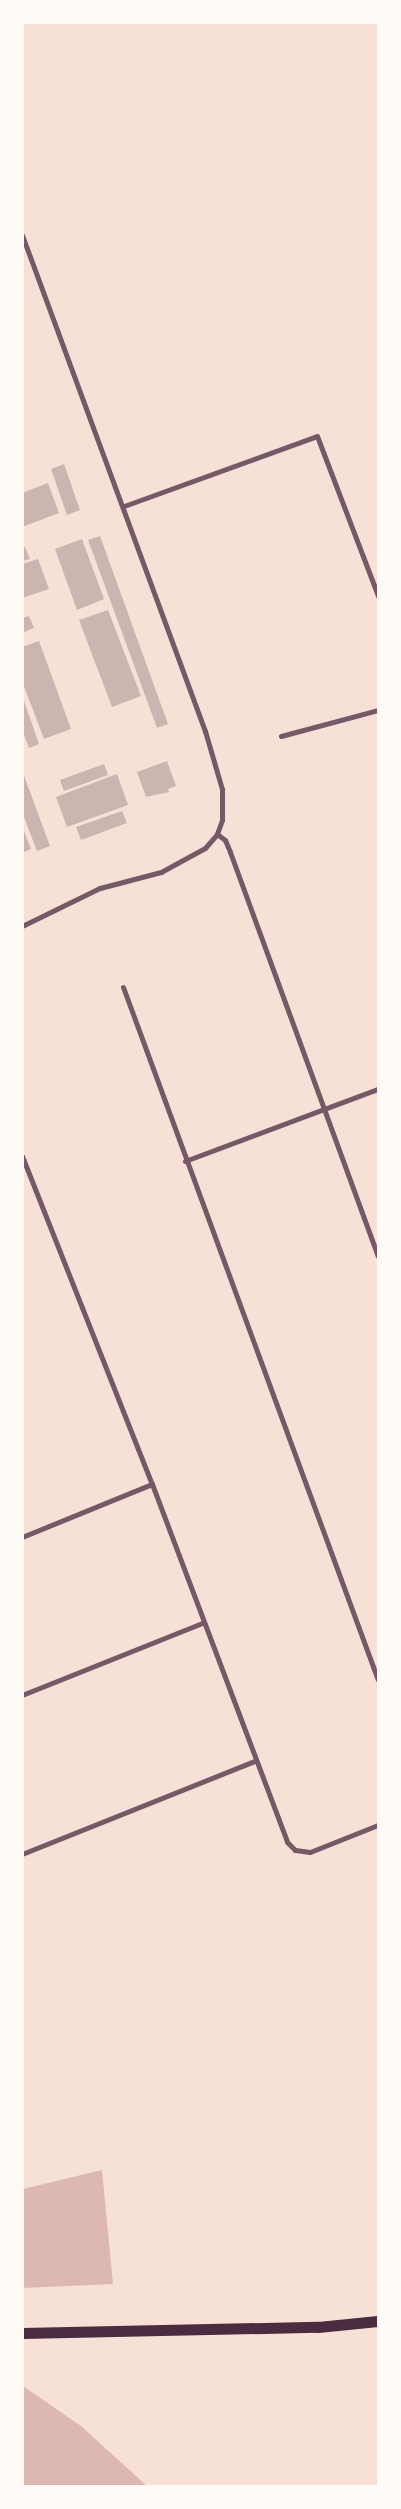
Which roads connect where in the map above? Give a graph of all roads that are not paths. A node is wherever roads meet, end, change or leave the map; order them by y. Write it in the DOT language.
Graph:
graph roads {
  1 [pos="22,235"];
  2 [pos="124,506"];
  3 [pos="378,596"];
  4 [pos="378,711"];
  5 [pos="281,736"];
  6 [pos="217,834"];
  7 [pos="22,926"];
  8 [pos="122,986"];
  9 [pos="378,1088"];
  10 [pos="324,1109"];
  11 [pos="22,1156"];
  12 [pos="185,1161"];
  13 [pos="378,1256"];
  14 [pos="152,1484"];
  15 [pos="22,1537"];
  16 [pos="202,1623"];
  17 [pos="378,1680"];
  18 [pos="22,1695"];
  19 [pos="254,1761"];
  20 [pos="378,1824"];
  21 [pos="22,1854"];
  22 [pos="378,2321"];
  23 [pos="22,2333"];
  1 -- 2 [label="street"];
  2 -- 3 [label="street"];
  2 -- 6 [label="street"];
  4 -- 5 [label="street"];
  6 -- 7 [label="street"];
  6 -- 10 [label="street"];
  8 -- 12 [label="street"];
  9 -- 10 [label="street"];
  10 -- 12 [label="street"];
  10 -- 13 [label="street"];
  11 -- 14 [label="street"];
  12 -- 17 [label="street"];
  14 -- 15 [label="street"];
  14 -- 16 [label="street"];
  16 -- 18 [label="street"];
  16 -- 19 [label="street"];
  19 -- 20 [label="street"];
  19 -- 21 [label="street"];
  22 -- 23 [label="main road"];
}
